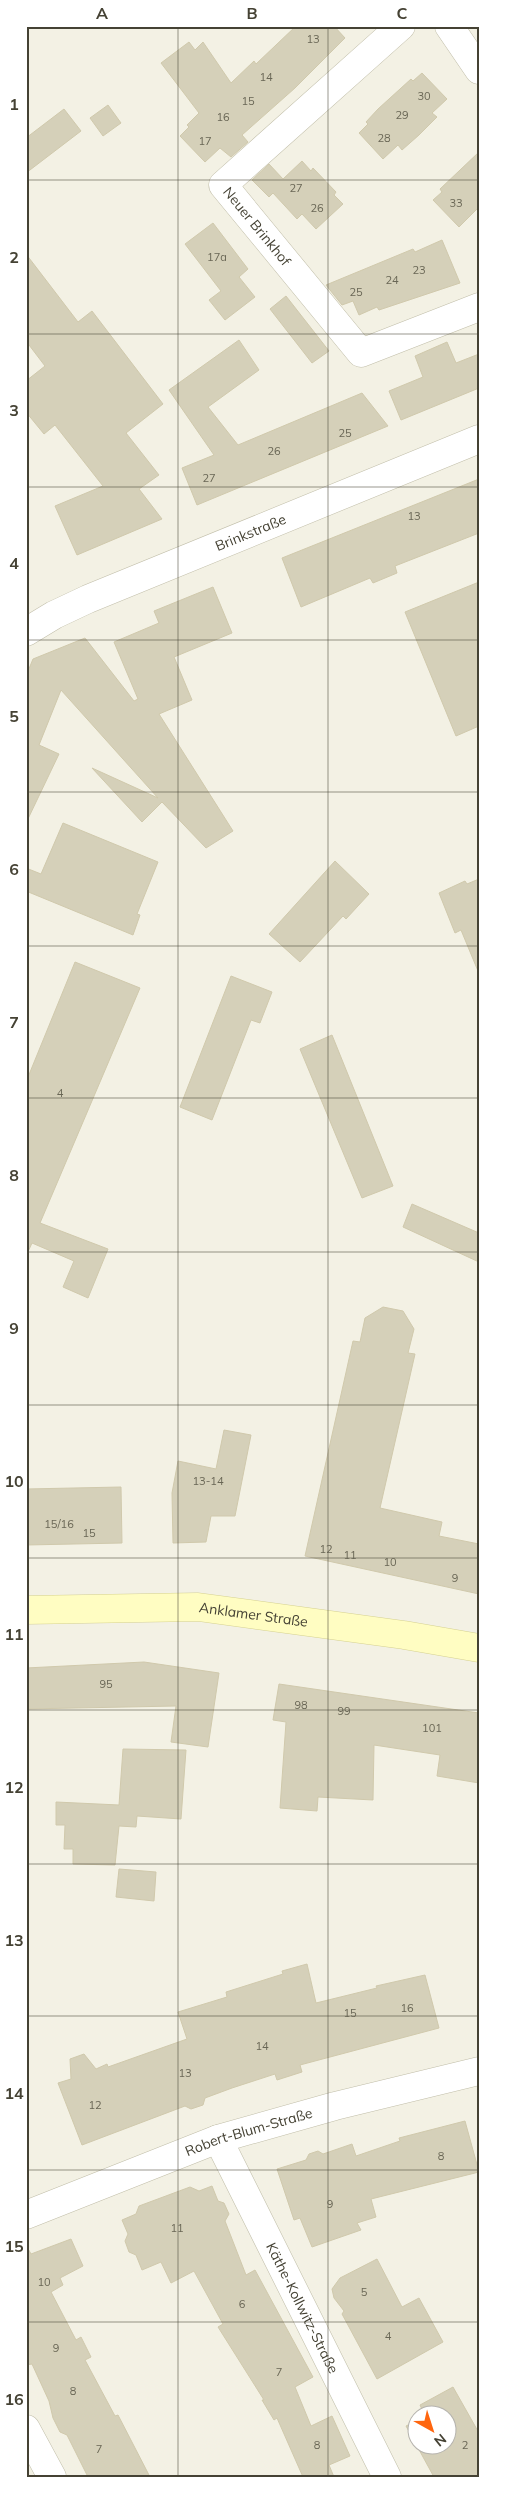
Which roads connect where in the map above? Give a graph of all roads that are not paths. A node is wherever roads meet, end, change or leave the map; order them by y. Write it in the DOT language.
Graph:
graph roads {
  1 [pos="400,26"];
  2 [pos="449,26"];
  3 [pos="479,70"];
  4 [pos="479,307"];
  5 [pos="479,439"];
  6 [pos="26,632"];
  7 [pos="26,1610"];
  8 [pos="479,1648"];
  9 [pos="479,2071"];
  10 [pos="218,2140"];
  11 [pos="26,2215"];
  12 [pos="26,2429"];
  13 [pos="52,2477"];
  14 [pos="387,2477"];
  1 -- 4 [label="street, Neuer Brinkhof"];
  2 -- 3 [label="street"];
  5 -- 6 [label="street, Brinkstraße"];
  7 -- 8 [label="main road, Anklamer Straße"];
  9 -- 10 [label="street, Robert-Blum-Straße"];
  10 -- 11 [label="street, Robert-Blum-Straße"];
  10 -- 14 [label="street, Käthe-Kollwitz-Straße"];
  12 -- 13 [label="street"];
}
